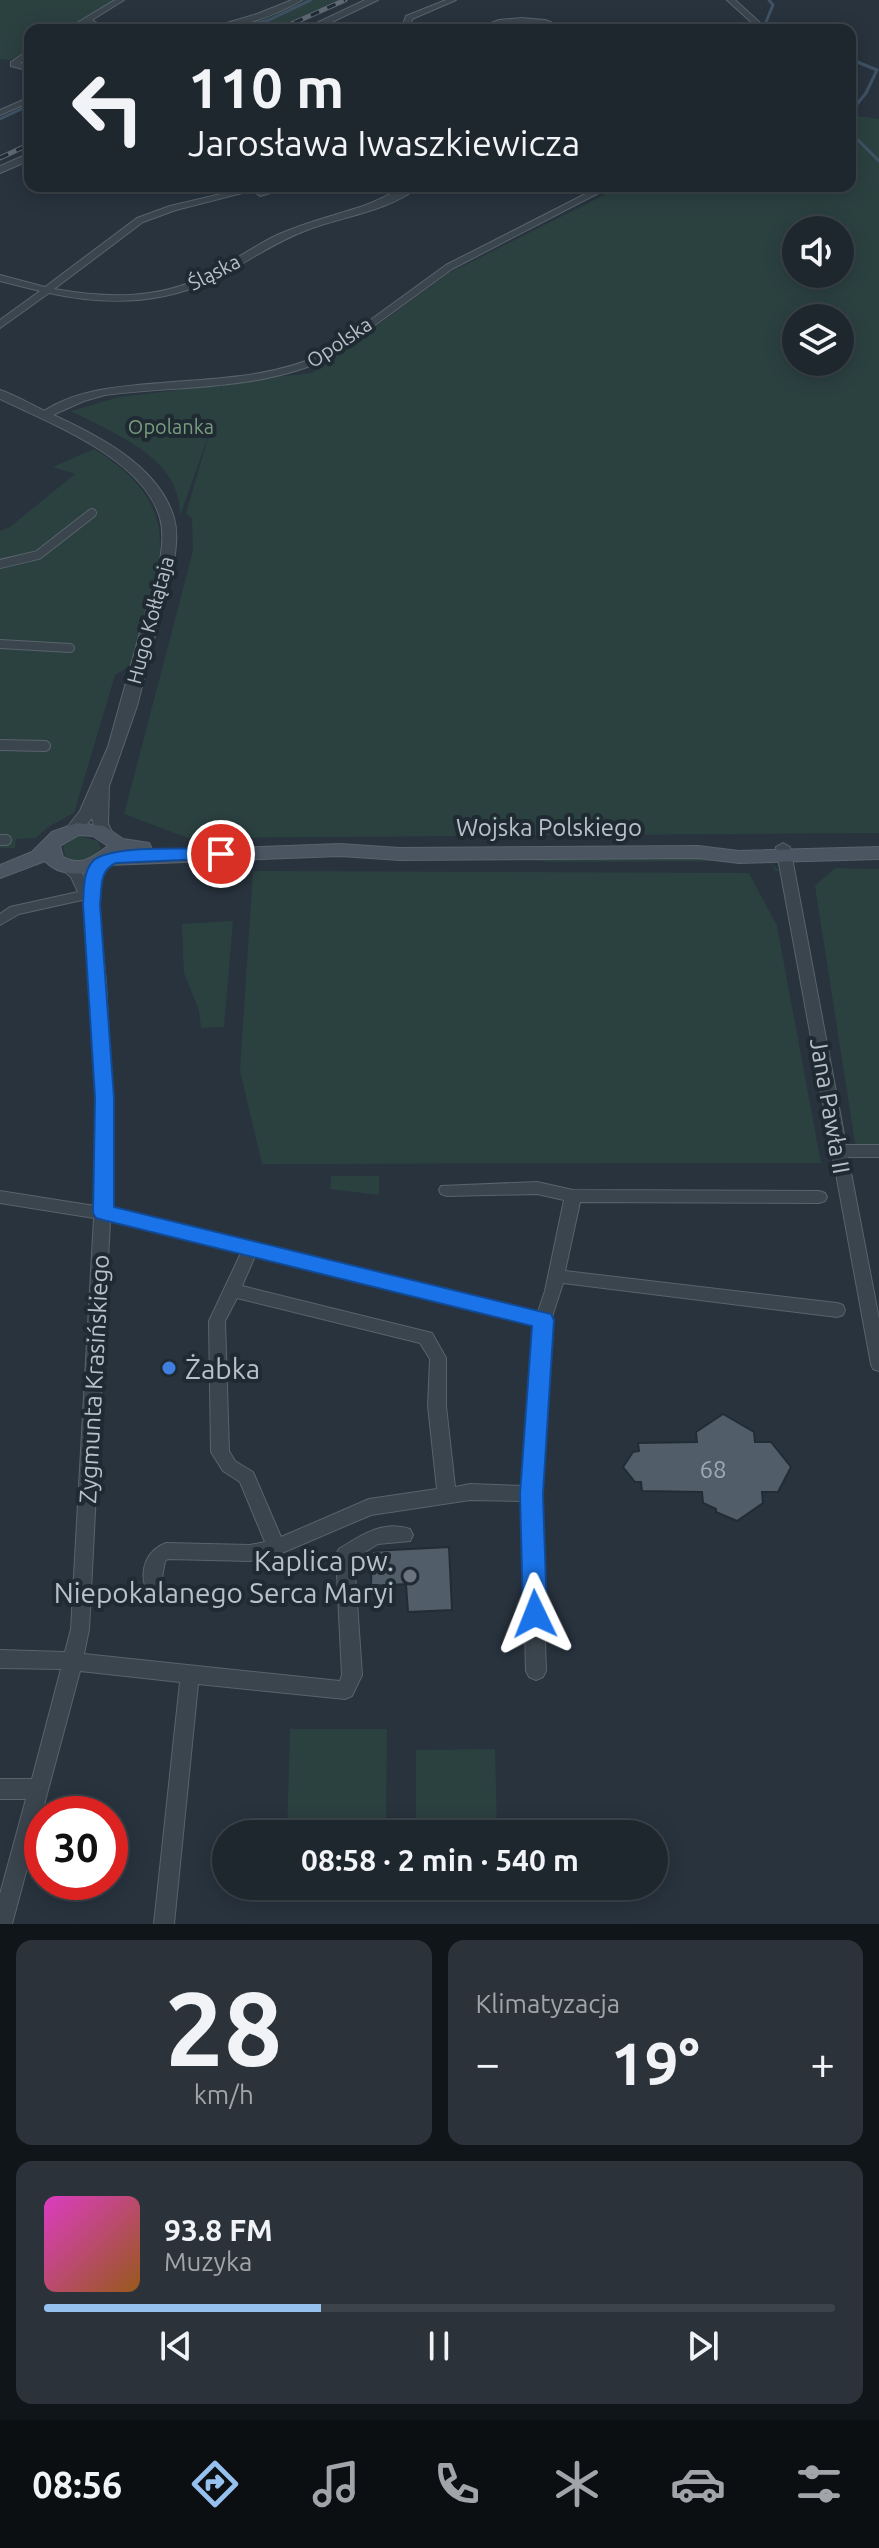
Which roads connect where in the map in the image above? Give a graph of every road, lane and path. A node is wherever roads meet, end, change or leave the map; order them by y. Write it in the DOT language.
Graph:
graph roads {
  1 [pos="120,0"];
  2 [pos="298,0"];
  3 [pos="373,0"];
  4 [pos="452,0"];
  5 [pos="731,0"];
  6 [pos="87,20"];
  7 [pos="80,24"];
  8 [pos="94,24"];
  9 [pos="230,24"];
  10 [pos="320,24"];
  11 [pos="407,24"];
  12 [pos="493,24"];
  13 [pos="549,24"];
  14 [pos="757,24"];
  15 [pos="24,57"];
  16 [pos="24,67"];
  17 [pos="24,102"];
  18 [pos="0,113"];
  19 [pos="24,159"];
  20 [pos="0,170"];
  21 [pos="241,192"];
  22 [pos="265,192"];
  23 [pos="405,192"];
  24 [pos="596,192"];
  25 [pos="122,234"];
  26 [pos="0,278"];
  27 [pos="46,291"];
  28 [pos="0,325"];
  29 [pos="0,394"];
  30 [pos="42,416"];
  31 [pos="92,513"];
  32 [pos="0,564"];
  33 [pos="0,644"];
  34 [pos="70,648"];
  35 [pos="0,745"];
  36 [pos="45,746"];
  37 [pos="103,789"];
  38 [pos="73,830"];
  39 [pos="107,836"];
  40 [pos="51,846"];
  41 [pos="879,851"];
  42 [pos="784,852"];
  43 [pos="184,854"];
  44 [pos="102,861"];
  45 [pos="64,866"];
  46 [pos="0,875"];
  47 [pos="88,900"];
  48 [pos="0,920"];
  49 [pos="838,1151"];
  50 [pos="879,1151"];
  51 [pos="447,1190"];
  52 [pos="573,1196"];
  53 [pos="0,1197"];
  54 [pos="819,1197"];
  55 [pos="103,1213"];
  56 [pos="251,1248"];
  57 [pos="556,1276"];
  58 [pos="232,1290"];
  59 [pos="837,1310"];
  60 [pos="543,1320"];
  61 [pos="879,1364"];
  62 [pos="531,1494"];
  63 [pos="447,1495"];
  64 [pos="404,1535"];
  65 [pos="276,1547"];
  66 [pos="153,1583"];
  67 [pos="0,1659"];
  68 [pos="74,1661"];
  69 [pos="536,1671"];
  70 [pos="190,1673"];
  71 [pos="0,1789"];
  72 [pos="40,1789"];
  73 [pos="2,1924"];
  74 [pos="164,1924"];
  1 -- 6 [label="street"];
  2 -- 9 [label="street"];
  3 -- 10 [label="street"];
  4 -- 11 [label="street"];
  5 -- 14 [label="street"];
  6 -- 7 [label="street"];
  6 -- 8 [label="street"];
  12 -- 13 [label="street"];
  15 -- 16 [label="street"];
  17 -- 18 [label="street"];
  19 -- 20 [label="street"];
  21 -- 25 [label="street"];
  22 -- 25 [label="street"];
  23 -- 27 [label="street, Śląska"];
  24 -- 30 [label="street, Opolska"];
  25 -- 27 [label="street"];
  26 -- 27 [label="street, Śląska"];
  27 -- 28 [label="street"];
  29 -- 30 [label="street, Hugo Kołłątaja"];
  30 -- 37 [label="street, Hugo Kołłątaja"];
  31 -- 32 [label="street"];
  33 -- 34 [label="street"];
  35 -- 36 [label="street"];
  37 -- 38 [label="street, Hugo Kołłątaja"];
  37 -- 39 [label="street, Hugo Kołłątaja"];
  38 -- 39 [label="main road"];
  38 -- 40 [label="main road"];
  39 -- 43 [label="main road, Wojska Polskiego"];
  39 -- 44 [label="main road"];
  40 -- 45 [label="main road"];
  40 -- 46 [label="main road"];
  41 -- 42 [label="main road, Wojska Polskiego"];
  42 -- 43 [label="main road, Wojska Polskiego"];
  42 -- 49 [label="street, Jana Pawła II"];
  43 -- 44 [label="main road, Wojska Polskiego"];
  44 -- 45 [label="main road"];
  44 -- 47 [label="street, Zygmunta Krasińskiego"];
  45 -- 46 [label="main road"];
  45 -- 47 [label="street, Zygmunta Krasińskiego"];
  47 -- 48 [label="street"];
  47 -- 55 [label="street, Zygmunta Krasińskiego"];
  49 -- 50 [label="street"];
  49 -- 61 [label="street, Jana Pawła II"];
  51 -- 52 [label="street"];
  52 -- 54 [label="street"];
  52 -- 57 [label="street"];
  53 -- 55 [label="street"];
  55 -- 56 [label="street"];
  55 -- 68 [label="street, Zygmunta Krasińskiego"];
  56 -- 58 [label="street"];
  56 -- 60 [label="street"];
  57 -- 59 [label="street"];
  57 -- 60 [label="street"];
  58 -- 63 [label="street"];
  58 -- 65 [label="street"];
  60 -- 62 [label="street"];
  62 -- 63 [label="street"];
  62 -- 69 [label="street"];
  63 -- 65 [label="street"];
  64 -- 70 [label="street"];
  65 -- 66 [label="street"];
  67 -- 68 [label="street"];
  68 -- 70 [label="street"];
  68 -- 72 [label="street, Zygmunta Krasińskiego"];
  70 -- 74 [label="street"];
  71 -- 72 [label="street"];
  72 -- 73 [label="street, Zygmunta Krasińskiego"];
}
